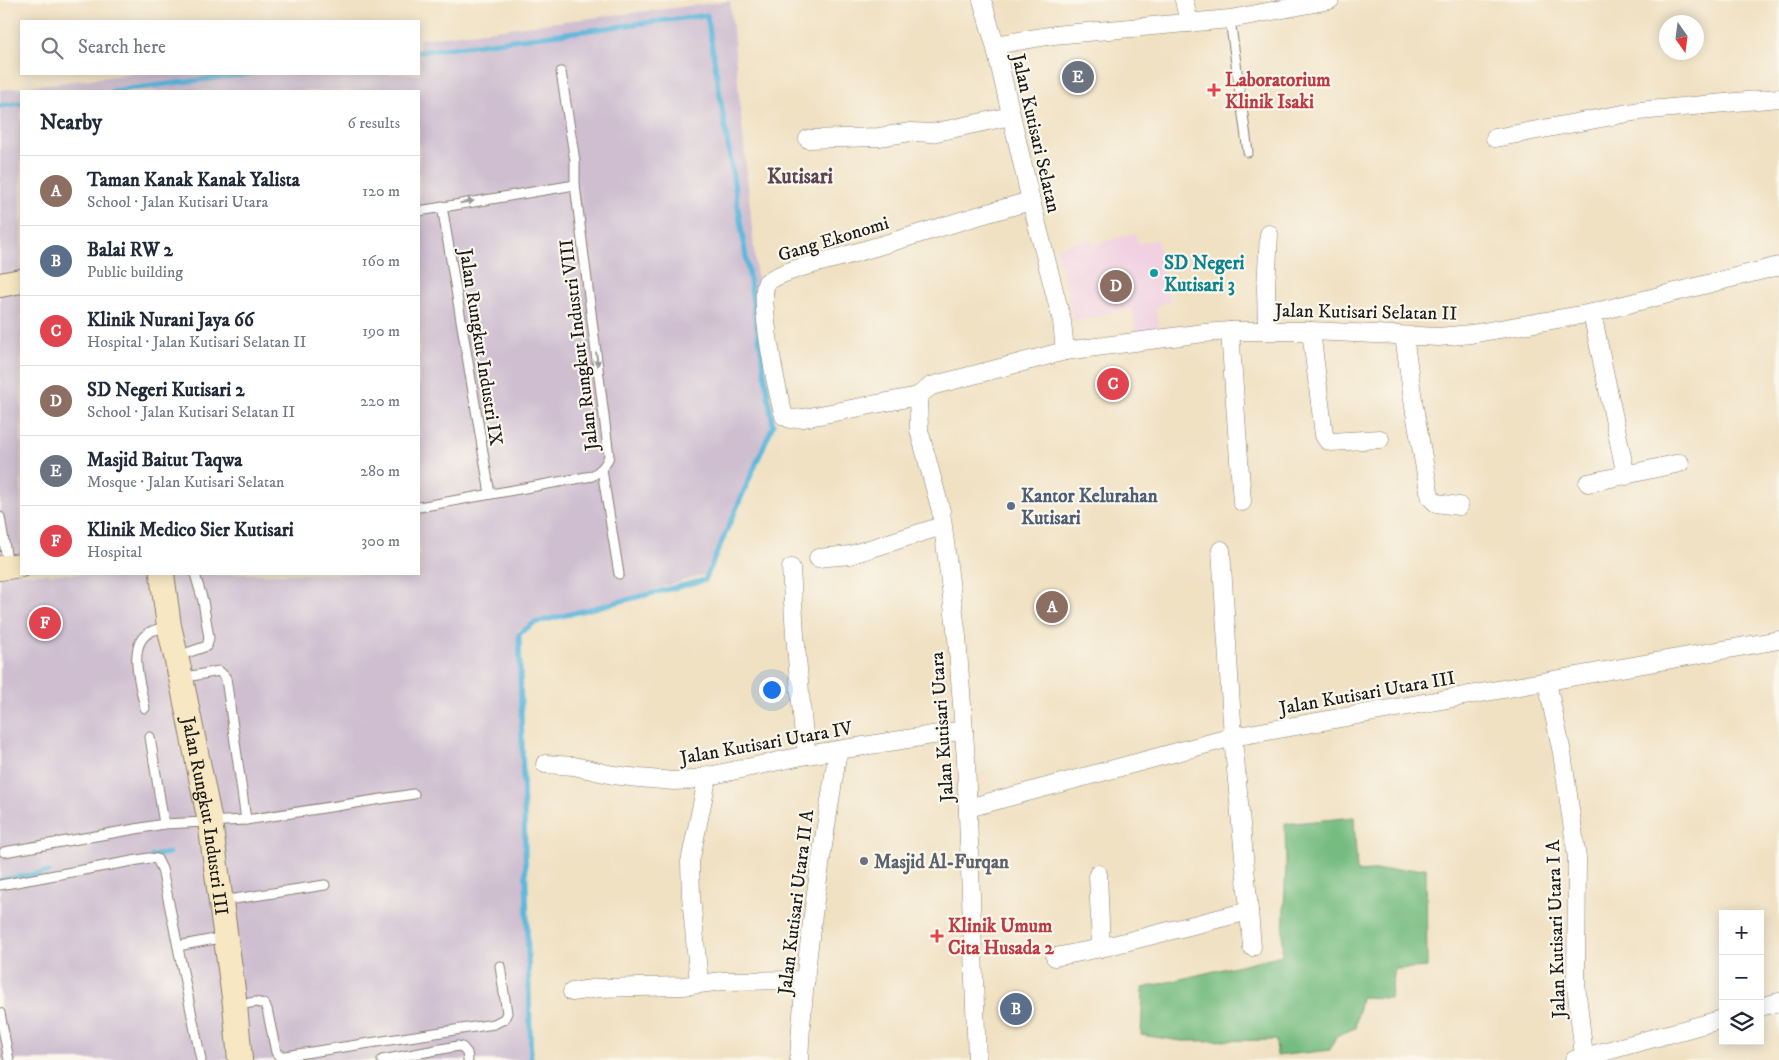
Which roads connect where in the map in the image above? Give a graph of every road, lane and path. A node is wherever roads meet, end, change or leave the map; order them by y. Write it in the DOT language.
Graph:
graph roads {
  1 [pos="982,0"];
  2 [pos="1184,0"];
  3 [pos="1330,0"];
  4 [pos="1306,2"];
  5 [pos="1230,19"];
  6 [pos="1189,23"];
  7 [pos="995,44"];
  8 [pos="561,72"];
  9 [pos="1779,98"];
  10 [pos="1011,116"];
  11 [pos="1495,138"];
  12 [pos="808,139"];
  13 [pos="1248,152"];
  14 [pos="575,185"];
  15 [pos="1031,201"];
  16 [pos="442,206"];
  17 [pos="420,211"];
  18 [pos="1269,234"];
  19 [pos="1779,266"];
  20 [pos="20,281"];
  21 [pos="0,285"];
  22 [pos="1592,313"];
  23 [pos="1267,330"];
  24 [pos="1230,331"];
  25 [pos="1311,331"];
  26 [pos="1404,336"];
  27 [pos="1065,351"];
  28 [pos="918,396"];
  29 [pos="1380,439"];
  30 [pos="1680,463"];
  31 [pos="602,470"];
  32 [pos="1626,476"];
  33 [pos="1588,483"];
  34 [pos="490,494"];
  35 [pos="1242,502"];
  36 [pos="1459,506"];
  37 [pos="420,507"];
  38 [pos="0,517"];
  39 [pos="942,526"];
  40 [pos="1220,550"];
  41 [pos="818,558"];
  42 [pos="10,566"];
  43 [pos="792,568"];
  44 [pos="619,574"];
  45 [pos="162,575"];
  46 [pos="195,575"];
  47 [pos="169,626"];
  48 [pos="1779,640"];
  49 [pos="178,667"];
  50 [pos="1547,682"];
  51 [pos="145,708"];
  52 [pos="964,730"];
  53 [pos="150,737"];
  54 [pos="1233,737"];
  55 [pos="838,750"];
  56 [pos="807,755"];
  57 [pos="545,764"];
  58 [pos="708,775"];
  59 [pos="414,794"];
  60 [pos="968,808"];
  61 [pos="246,820"];
  62 [pos="210,822"];
  63 [pos="164,824"];
  64 [pos="4,852"];
  65 [pos="1098,874"];
  66 [pos="0,885"];
  67 [pos="324,885"];
  68 [pos="220,901"];
  69 [pos="1249,911"];
  70 [pos="225,936"];
  71 [pos="178,946"];
  72 [pos="1252,947"];
  73 [pos="1101,948"];
  74 [pos="1055,957"];
  75 [pos="500,966"];
  76 [pos="806,980"];
  77 [pos="699,983"];
  78 [pos="572,992"];
  79 [pos="1779,1002"];
  80 [pos="235,1005"];
  81 [pos="1764,1006"];
  82 [pos="0,1013"];
  83 [pos="1719,1019"];
  84 [pos="1579,1058"];
  85 [pos="9,1060"];
  86 [pos="201,1060"];
  87 [pos="240,1060"];
  88 [pos="382,1060"];
  89 [pos="468,1060"];
  90 [pos="800,1060"];
  91 [pos="977,1060"];
  1 -- 7 [label="street"];
  2 -- 6 [label="street"];
  3 -- 4 [label="street, Jalan Kutisari Selatan"];
  4 -- 5 [label="street, Jalan Kutisari Selatan"];
  5 -- 6 [label="street, Jalan Kutisari Selatan"];
  5 -- 13 [label="lane"];
  6 -- 7 [label="street, Jalan Kutisari Selatan"];
  7 -- 10 [label="street, Jalan Kutisari Selatan"];
  8 -- 14 [label="lane, Jalan Rungkut Industri VIII"];
  9 -- 11 [label="street"];
  10 -- 12 [label="street"];
  10 -- 15 [label="street, Jalan Kutisari Selatan"];
  16 -- 14 [label="lane, one-way"];
  14 -- 31 [label="lane, Jalan Rungkut Industri VIII, one-way"];
  15 -- 27 [label="street, Jalan Kutisari Selatan"];
  15 -- 28 [label="street, Gang Ekonomi"];
  16 -- 17 [label="lane"];
  16 -- 34 [label="lane, Jalan Rungkut Industri IX"];
  18 -- 23 [label="street"];
  19 -- 22 [label="street, Jalan Kutisari Selatan II"];
  20 -- 21 [label="street"];
  22 -- 26 [label="street, Jalan Kutisari Selatan II"];
  22 -- 32 [label="street"];
  23 -- 24 [label="street, Jalan Kutisari Selatan II"];
  23 -- 25 [label="street, Jalan Kutisari Selatan II"];
  24 -- 27 [label="street, Jalan Kutisari Selatan II"];
  24 -- 35 [label="street"];
  25 -- 26 [label="street, Jalan Kutisari Selatan II"];
  25 -- 29 [label="street"];
  26 -- 36 [label="street"];
  27 -- 28 [label="street"];
  28 -- 39 [label="street, Jalan Kutisari Utara"];
  30 -- 32 [label="street"];
  31 -- 34 [label="lane, Jalan Rungkut Industri VIII"];
  31 -- 44 [label="lane"];
  32 -- 33 [label="street"];
  34 -- 37 [label="lane, Jalan Rungkut Industri VIII"];
  38 -- 42 [label="lane"];
  39 -- 41 [label="street"];
  39 -- 52 [label="street, Jalan Kutisari Utara"];
  40 -- 54 [label="street"];
  43 -- 56 [label="street"];
  45 -- 47 [label="street, Jalan Rungkut Industri III"];
  46 -- 49 [label="lane"];
  47 -- 49 [label="street, Jalan Rungkut Industri III"];
  47 -- 51 [label="lane"];
  48 -- 50 [label="street, Jalan Kutisari Utara III"];
  49 -- 61 [label="lane"];
  49 -- 62 [label="street, Jalan Rungkut Industri III"];
  50 -- 54 [label="street, Jalan Kutisari Utara III"];
  50 -- 84 [label="street, Jalan Kutisari Utara I A"];
  52 -- 55 [label="street, Jalan Kutisari Utara IV"];
  52 -- 60 [label="street, Jalan Kutisari Utara"];
  53 -- 63 [label="lane"];
  54 -- 60 [label="street, Jalan Kutisari Utara III"];
  54 -- 69 [label="street"];
  55 -- 56 [label="street, Jalan Kutisari Utara IV"];
  55 -- 76 [label="street, Jalan Kutisari Utara II A"];
  56 -- 58 [label="street, Jalan Kutisari Utara IV"];
  57 -- 58 [label="street, Jalan Kutisari Utara IV"];
  58 -- 77 [label="street"];
  59 -- 61 [label="lane"];
  60 -- 91 [label="street, Jalan Kutisari Utara"];
  61 -- 62 [label="lane"];
  62 -- 63 [label="lane"];
  62 -- 68 [label="street, Jalan Rungkut Industri III"];
  63 -- 64 [label="lane"];
  65 -- 73 [label="street"];
  66 -- 71 [label="lane"];
  67 -- 68 [label="lane"];
  68 -- 70 [label="street, Jalan Rungkut Industri III"];
  69 -- 72 [label="street"];
  69 -- 73 [label="street"];
  70 -- 71 [label="lane"];
  70 -- 80 [label="street, Jalan Rungkut Industri III"];
  71 -- 86 [label="lane"];
  73 -- 74 [label="street"];
  75 -- 80 [label="lane"];
  76 -- 77 [label="street"];
  76 -- 90 [label="street, Jalan Kutisari Utara II A"];
  77 -- 78 [label="street"];
  79 -- 81 [label="street"];
  80 -- 87 [label="street, Jalan Rungkut Industri III"];
  82 -- 85 [label="lane"];
  83 -- 84 [label="street"];
  88 -- 89 [label="lane"];
}
